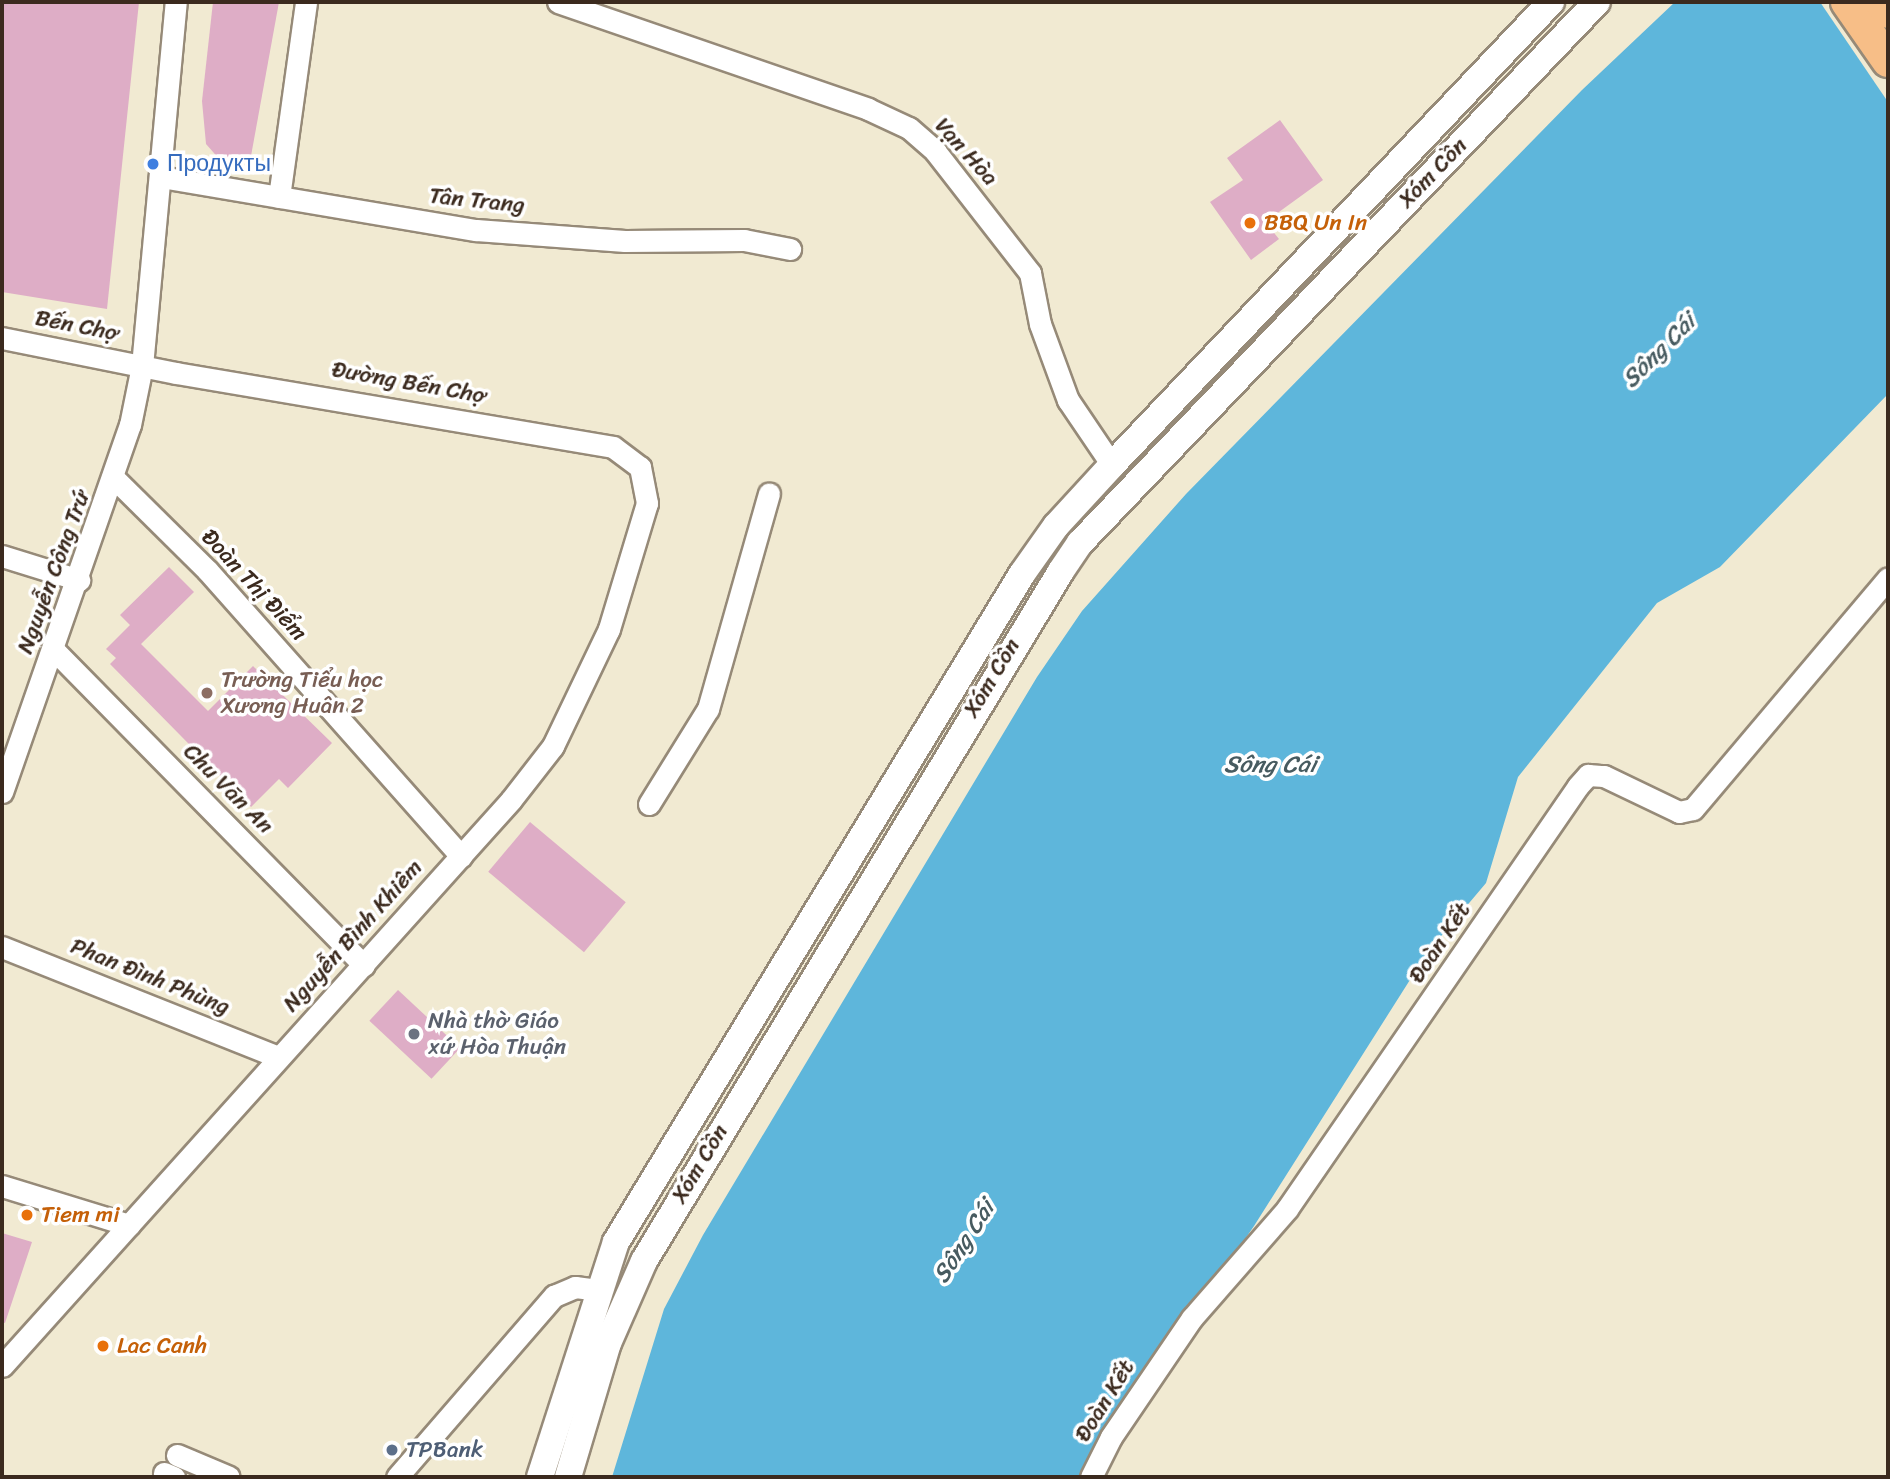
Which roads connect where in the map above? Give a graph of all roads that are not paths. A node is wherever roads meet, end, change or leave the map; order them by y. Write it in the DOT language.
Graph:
graph roads {
  1 [pos="176,2"];
  2 [pos="306,2"];
  3 [pos="558,2"];
  4 [pos="1550,2"];
  5 [pos="1597,2"];
  6 [pos="1847,2"];
  7 [pos="1881,2"];
  8 [pos="1888,12"];
  9 [pos="1888,61"];
  10 [pos="161,177"];
  11 [pos="279,197"];
  12 [pos="789,249"];
  13 [pos="2,338"];
  14 [pos="142,366"];
  15 [pos="1112,465"];
  16 [pos="115,479"];
  17 [pos="647,485"];
  18 [pos="769,493"];
  19 [pos="1056,526"];
  20 [pos="1080,543"];
  21 [pos="2,556"];
  22 [pos="1888,578"];
  23 [pos="79,580"];
  24 [pos="54,650"];
  25 [pos="2,792"];
  26 [pos="649,804"];
  27 [pos="461,856"];
  28 [pos="2,947"];
  29 [pos="364,965"];
  30 [pos="278,1057"];
  31 [pos="2,1186"];
  32 [pos="129,1226"];
  33 [pos="598,1290"];
  34 [pos="2,1366"];
  35 [pos="177,1455"];
  36 [pos="229,1477"];
  37 [pos="397,1477"];
  38 [pos="540,1477"];
  39 [pos="568,1477"];
  40 [pos="1091,1477"];
  1 -- 10 [label="street, Nguyễn Công Trứ"];
  2 -- 11 [label="street"];
  3 -- 15 [label="street, Vạn Hòa"];
  4 -- 15 [label="street, Xóm Cồn"];
  5 -- 20 [label="street, Xóm Cồn"];
  6 -- 9 [label="main road"];
  7 -- 8 [label="main road"];
  10 -- 11 [label="street, Tân Trang"];
  10 -- 14 [label="street, Nguyễn Công Trứ"];
  11 -- 12 [label="street, Tân Trang"];
  13 -- 14 [label="street, Bến Chợ"];
  14 -- 16 [label="street, Nguyễn Công Trứ"];
  14 -- 17 [label="street, Đường Bến Chợ"];
  15 -- 19 [label="street, Xóm Cồn"];
  16 -- 23 [label="street, Nguyễn Công Trứ"];
  16 -- 27 [label="street, Đoàn Thị Điểm"];
  17 -- 27 [label="street, Nguyễn Bình Khiêm"];
  18 -- 26 [label="street"];
  19 -- 20 [label="street"];
  19 -- 33 [label="street, Xóm Cồn"];
  20 -- 39 [label="street, Xóm Cồn"];
  21 -- 23 [label="street"];
  22 -- 40 [label="street, Đoàn Kết"];
  23 -- 24 [label="street, Nguyễn Công Trứ"];
  24 -- 25 [label="street, Nguyễn Công Trứ"];
  24 -- 29 [label="street, Chu Văn An"];
  27 -- 29 [label="street, Nguyễn Bình Khiêm"];
  28 -- 30 [label="street, Phan Đình Phùng"];
  29 -- 30 [label="street, Nguyễn Bình Khiêm"];
  30 -- 32 [label="street, Nguyễn Bình Khiêm"];
  31 -- 32 [label="street"];
  32 -- 34 [label="street, Nguyễn Bình Khiêm"];
  33 -- 37 [label="street"];
  33 -- 38 [label="street, Xóm Cồn"];
  35 -- 36 [label="street"];
}
